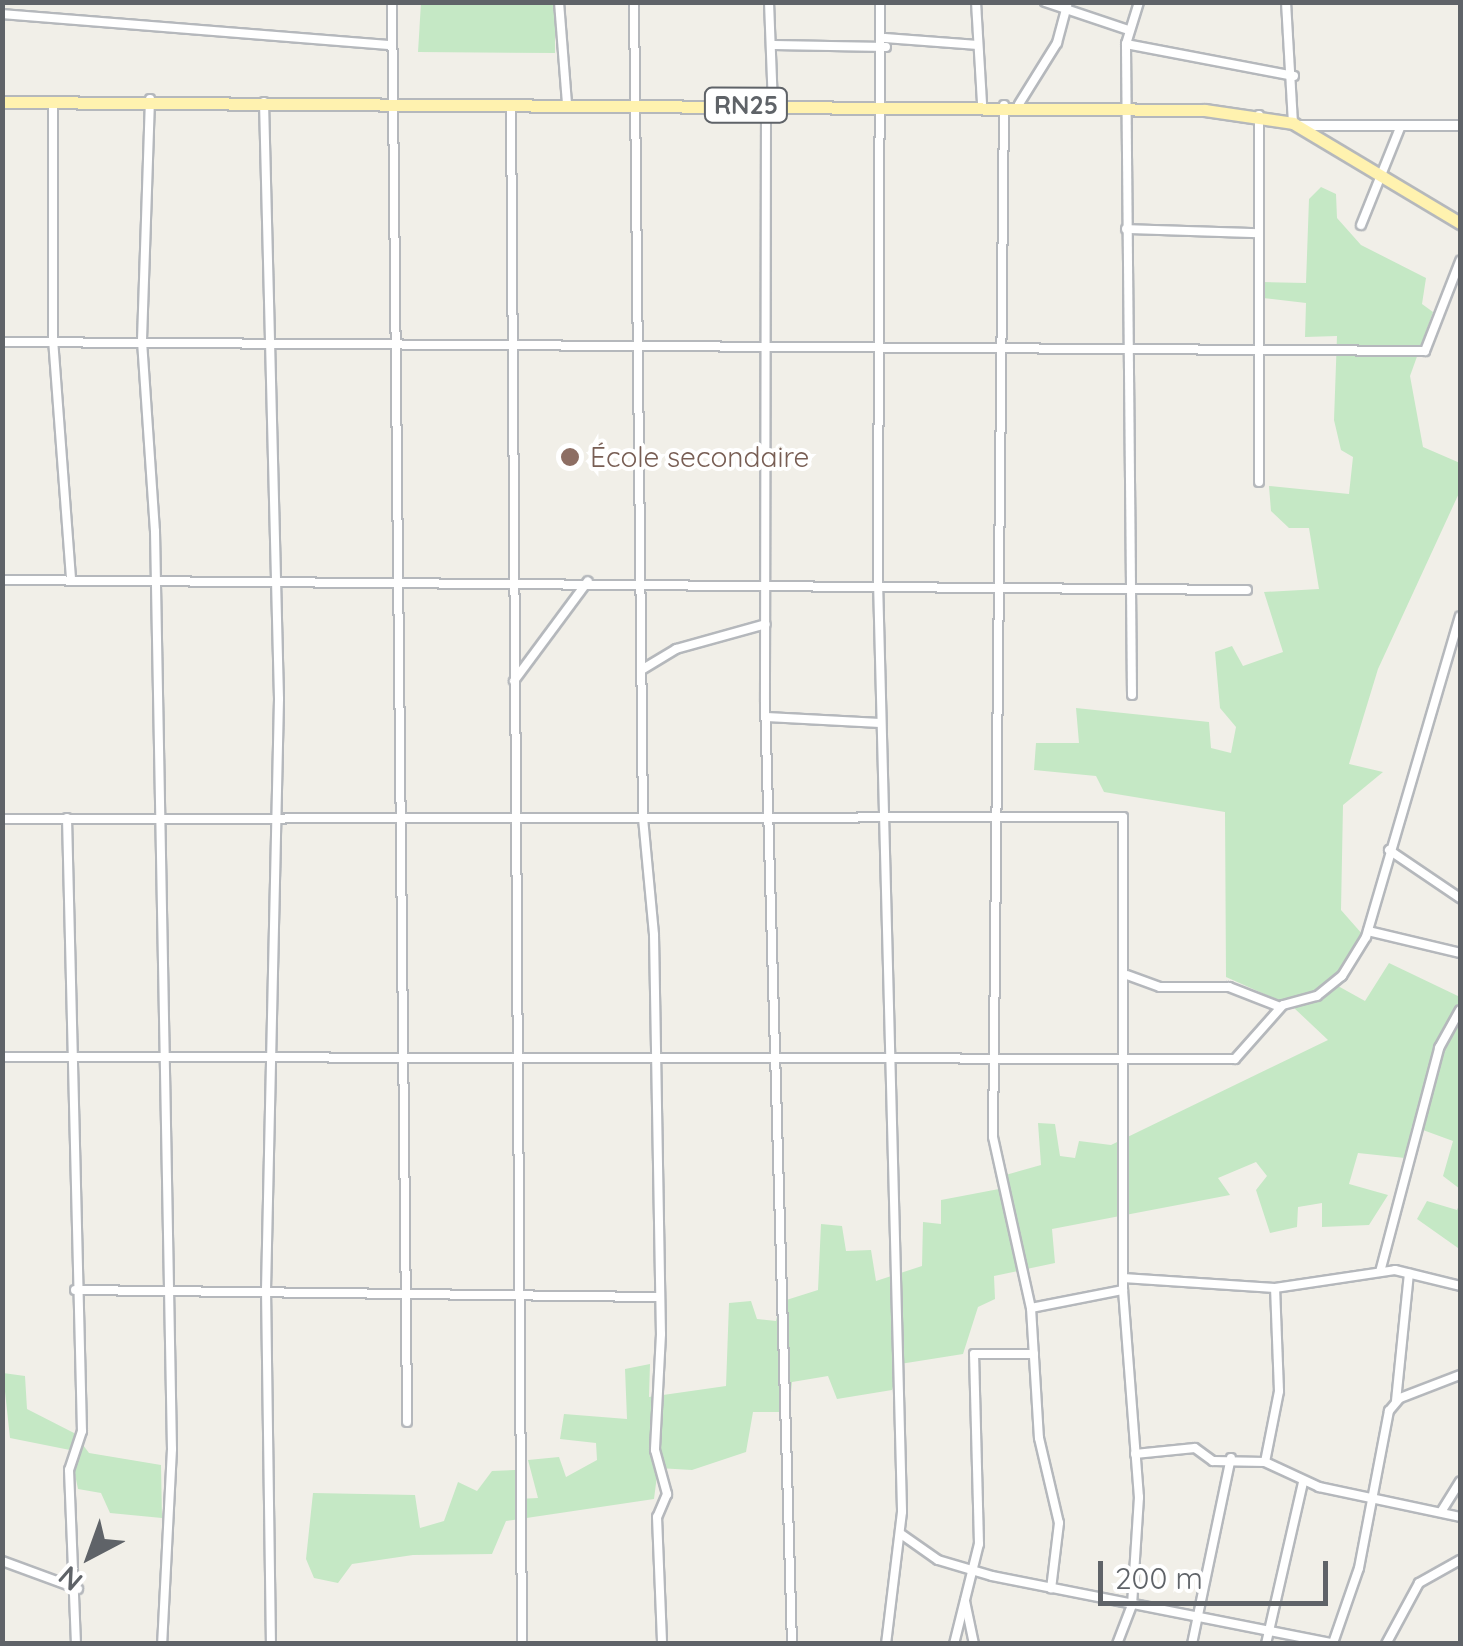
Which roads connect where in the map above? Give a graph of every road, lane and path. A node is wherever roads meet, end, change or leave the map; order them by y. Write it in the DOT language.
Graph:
graph roads {
  1 [pos="392,2"];
  2 [pos="558,2"];
  3 [pos="634,2"];
  4 [pos="769,2"];
  5 [pos="880,2"];
  6 [pos="976,2"];
  7 [pos="1045,2"];
  8 [pos="1139,2"];
  9 [pos="1286,2"];
  10 [pos="1067,6"];
  11 [pos="2,14"];
  12 [pos="1128,30"];
  13 [pos="886,42"];
  14 [pos="978,44"];
  15 [pos="1126,44"];
  16 [pos="391,45"];
  17 [pos="774,45"];
  18 [pos="1294,76"];
  19 [pos="150,100"];
  20 [pos="54,101"];
  21 [pos="2,102"];
  22 [pos="264,102"];
  23 [pos="390,102"];
  24 [pos="510,102"];
  25 [pos="567,104"];
  26 [pos="982,104"];
  27 [pos="1018,104"];
  28 [pos="636,105"];
  29 [pos="1004,105"];
  30 [pos="770,106"];
  31 [pos="884,106"];
  32 [pos="1129,108"];
  33 [pos="1259,115"];
  34 [pos="1296,124"];
  35 [pos="1460,125"];
  36 [pos="1400,128"];
  37 [pos="1381,182"];
  38 [pos="1460,224"];
  39 [pos="1361,225"];
  40 [pos="1126,229"];
  41 [pos="1255,232"];
  42 [pos="1460,261"];
  43 [pos="53,339"];
  44 [pos="142,341"];
  45 [pos="267,341"];
  46 [pos="2,342"];
  47 [pos="638,342"];
  48 [pos="391,343"];
  49 [pos="513,344"];
  50 [pos="886,344"];
  51 [pos="1004,344"];
  52 [pos="1130,344"];
  53 [pos="1258,344"];
  54 [pos="764,345"];
  55 [pos="1259,482"];
  56 [pos="71,578"];
  57 [pos="510,578"];
  58 [pos="392,579"];
  59 [pos="2,580"];
  60 [pos="588,580"];
  61 [pos="641,580"];
  62 [pos="156,581"];
  63 [pos="275,581"];
  64 [pos="878,581"];
  65 [pos="767,582"];
  66 [pos="1004,582"];
  67 [pos="1128,584"];
  68 [pos="1248,590"];
  69 [pos="1460,616"];
  70 [pos="766,624"];
  71 [pos="643,670"];
  72 [pos="514,681"];
  73 [pos="1132,695"];
  74 [pos="766,717"];
  75 [pos="881,723"];
  76 [pos="2,818"];
  77 [pos="68,818"];
  78 [pos="161,818"];
  79 [pos="404,818"];
  80 [pos="519,818"];
  81 [pos="643,818"];
  82 [pos="884,818"];
  83 [pos="996,818"];
  84 [pos="770,819"];
  85 [pos="276,820"];
  86 [pos="1388,850"];
  87 [pos="1460,898"];
  88 [pos="1368,931"];
  89 [pos="1460,953"];
  90 [pos="1127,975"];
  91 [pos="1280,1007"];
  92 [pos="1460,1010"];
  93 [pos="1124,1052"];
  94 [pos="887,1053"];
  95 [pos="993,1053"];
  96 [pos="654,1055"];
  97 [pos="2,1056"];
  98 [pos="72,1058"];
  99 [pos="781,1058"];
  100 [pos="161,1059"];
  101 [pos="273,1062"];
  102 [pos="406,1062"];
  103 [pos="516,1062"];
  104 [pos="1380,1272"];
  105 [pos="1409,1274"];
  106 [pos="1123,1278"];
  107 [pos="1460,1286"];
  108 [pos="1275,1288"];
  109 [pos="266,1289"];
  110 [pos="75,1290"];
  111 [pos="1123,1290"];
  112 [pos="167,1292"];
  113 [pos="410,1294"];
  114 [pos="659,1297"];
  115 [pos="516,1301"];
  116 [pos="1031,1308"];
  117 [pos="1034,1354"];
  118 [pos="1460,1375"];
  119 [pos="1396,1401"];
  120 [pos="407,1422"];
  121 [pos="1134,1454"];
  122 [pos="1231,1458"];
  123 [pos="1265,1462"];
  124 [pos="1303,1482"];
  125 [pos="1460,1482"];
  126 [pos="1370,1496"];
  127 [pos="1441,1512"];
  128 [pos="1460,1518"];
  129 [pos="901,1534"];
  130 [pos="913,1546"];
  131 [pos="898,1553"];
  132 [pos="2,1560"];
  133 [pos="1460,1560"];
  134 [pos="976,1572"];
  135 [pos="1051,1588"];
  136 [pos="78,1589"];
  137 [pos="966,1601"];
  138 [pos="1132,1605"];
  139 [pos="1199,1616"];
  140 [pos="1269,1630"];
  141 [pos="76,1644"];
  142 [pos="162,1644"];
  143 [pos="271,1644"];
  144 [pos="522,1644"];
  145 [pos="662,1644"];
  146 [pos="792,1644"];
  147 [pos="886,1644"];
  148 [pos="954,1644"];
  149 [pos="974,1644"];
  150 [pos="1117,1644"];
  151 [pos="1192,1644"];
  152 [pos="1266,1644"];
  153 [pos="1333,1644"];
  154 [pos="1386,1644"];
  1 -- 16 [label="street"];
  2 -- 25 [label="street"];
  3 -- 28 [label="street"];
  4 -- 17 [label="street"];
  5 -- 13 [label="street"];
  6 -- 14 [label="street"];
  7 -- 10 [label="street"];
  8 -- 12 [label="street"];
  9 -- 18 [label="street"];
  10 -- 12 [label="street"];
  10 -- 27 [label="street"];
  11 -- 16 [label="street"];
  12 -- 15 [label="street"];
  13 -- 14 [label="street"];
  13 -- 17 [label="street"];
  13 -- 31 [label="street"];
  14 -- 26 [label="street"];
  15 -- 18 [label="street"];
  15 -- 32 [label="street"];
  16 -- 23 [label="street"];
  17 -- 30 [label="street"];
  18 -- 34 [label="street"];
  19 -- 20 [label="main road, RN25"];
  19 -- 22 [label="main road, RN25"];
  19 -- 44 [label="street"];
  20 -- 21 [label="main road, RN25"];
  20 -- 43 [label="street"];
  22 -- 23 [label="main road, RN25"];
  22 -- 45 [label="street"];
  23 -- 24 [label="main road, RN25"];
  23 -- 48 [label="street"];
  24 -- 25 [label="main road, RN25"];
  24 -- 49 [label="street"];
  25 -- 28 [label="main road, RN25"];
  26 -- 29 [label="main road, RN25"];
  26 -- 31 [label="main road, RN25"];
  27 -- 29 [label="main road, RN25"];
  27 -- 32 [label="main road, RN25"];
  28 -- 30 [label="main road, RN25"];
  28 -- 47 [label="street"];
  29 -- 51 [label="street"];
  30 -- 31 [label="main road, RN25"];
  30 -- 54 [label="street"];
  31 -- 50 [label="street"];
  32 -- 33 [label="main road, RN25"];
  32 -- 40 [label="street"];
  33 -- 34 [label="main road, RN25"];
  33 -- 41 [label="street"];
  34 -- 36 [label="street"];
  34 -- 37 [label="main road, RN25"];
  35 -- 36 [label="street"];
  36 -- 37 [label="street"];
  37 -- 38 [label="main road, RN25"];
  37 -- 39 [label="street"];
  40 -- 41 [label="street"];
  40 -- 52 [label="street"];
  41 -- 53 [label="street"];
  42 -- 53 [label="street"];
  43 -- 44 [label="street"];
  43 -- 46 [label="street"];
  43 -- 56 [label="street"];
  44 -- 45 [label="street"];
  44 -- 62 [label="street"];
  45 -- 48 [label="street"];
  45 -- 63 [label="street"];
  47 -- 49 [label="street"];
  47 -- 54 [label="street"];
  47 -- 61 [label="street"];
  48 -- 49 [label="street"];
  48 -- 58 [label="street"];
  49 -- 57 [label="street"];
  50 -- 51 [label="street"];
  50 -- 54 [label="street"];
  50 -- 64 [label="street"];
  51 -- 52 [label="street"];
  51 -- 66 [label="street"];
  52 -- 53 [label="street"];
  52 -- 67 [label="street"];
  53 -- 55 [label="street"];
  54 -- 65 [label="street"];
  56 -- 59 [label="street"];
  56 -- 62 [label="street"];
  57 -- 58 [label="street"];
  57 -- 60 [label="street"];
  57 -- 72 [label="street"];
  58 -- 63 [label="street"];
  58 -- 79 [label="street"];
  60 -- 61 [label="street"];
  60 -- 72 [label="street"];
  61 -- 65 [label="street"];
  61 -- 71 [label="street"];
  62 -- 63 [label="street"];
  62 -- 78 [label="street"];
  63 -- 85 [label="street"];
  64 -- 65 [label="street"];
  64 -- 66 [label="street"];
  64 -- 75 [label="street"];
  65 -- 70 [label="street"];
  66 -- 67 [label="street"];
  66 -- 83 [label="street"];
  67 -- 68 [label="street"];
  67 -- 73 [label="street"];
  69 -- 86 [label="street"];
  70 -- 71 [label="street"];
  70 -- 74 [label="street"];
  71 -- 81 [label="street"];
  72 -- 80 [label="street"];
  74 -- 75 [label="street"];
  74 -- 84 [label="street"];
  75 -- 82 [label="street"];
  76 -- 77 [label="street"];
  77 -- 78 [label="street"];
  77 -- 98 [label="street"];
  78 -- 85 [label="street"];
  78 -- 100 [label="street"];
  79 -- 80 [label="street"];
  79 -- 85 [label="street"];
  79 -- 102 [label="street"];
  80 -- 81 [label="street"];
  80 -- 103 [label="street"];
  81 -- 84 [label="street"];
  81 -- 96 [label="street"];
  82 -- 83 [label="street"];
  82 -- 84 [label="street"];
  82 -- 94 [label="street"];
  83 -- 90 [label="street"];
  83 -- 95 [label="street"];
  84 -- 99 [label="street"];
  85 -- 101 [label="street"];
  86 -- 87 [label="street"];
  86 -- 88 [label="street"];
  88 -- 89 [label="street"];
  88 -- 91 [label="street"];
  90 -- 91 [label="street"];
  90 -- 93 [label="street"];
  91 -- 93 [label="street"];
  92 -- 104 [label="street"];
  93 -- 95 [label="street"];
  93 -- 106 [label="street"];
  94 -- 95 [label="street"];
  94 -- 99 [label="street"];
  94 -- 129 [label="street"];
  95 -- 116 [label="street"];
  96 -- 99 [label="street"];
  96 -- 103 [label="street"];
  96 -- 114 [label="street"];
  97 -- 98 [label="street"];
  98 -- 100 [label="street"];
  98 -- 110 [label="street"];
  99 -- 146 [label="street"];
  100 -- 101 [label="street"];
  100 -- 112 [label="street"];
  101 -- 102 [label="street"];
  101 -- 109 [label="street"];
  102 -- 103 [label="street"];
  102 -- 113 [label="street"];
  103 -- 115 [label="street"];
  104 -- 105 [label="street"];
  104 -- 108 [label="street"];
  105 -- 107 [label="street"];
  105 -- 119 [label="street"];
  106 -- 108 [label="street"];
  106 -- 111 [label="street"];
  108 -- 123 [label="street"];
  109 -- 112 [label="street"];
  109 -- 113 [label="street"];
  109 -- 143 [label="street"];
  110 -- 112 [label="street"];
  110 -- 136 [label="street"];
  111 -- 116 [label="street"];
  111 -- 121 [label="street"];
  112 -- 142 [label="street"];
  113 -- 115 [label="street"];
  113 -- 120 [label="street"];
  114 -- 115 [label="street"];
  114 -- 145 [label="street"];
  115 -- 144 [label="street"];
  116 -- 117 [label="street"];
  117 -- 134 [label="street"];
  117 -- 135 [label="street"];
  118 -- 119 [label="street"];
  119 -- 126 [label="street"];
  121 -- 122 [label="street"];
  121 -- 138 [label="street"];
  122 -- 123 [label="street"];
  122 -- 139 [label="street"];
  123 -- 124 [label="street"];
  124 -- 126 [label="street"];
  124 -- 140 [label="street"];
  125 -- 127 [label="street"];
  126 -- 127 [label="street"];
  126 -- 153 [label="street"];
  127 -- 128 [label="street"];
  129 -- 130 [label="street"];
  129 -- 131 [label="street"];
  130 -- 131 [label="street"];
  130 -- 134 [label="street"];
  131 -- 147 [label="street"];
  132 -- 136 [label="street"];
  133 -- 154 [label="street"];
  134 -- 135 [label="street"];
  134 -- 137 [label="street"];
  135 -- 138 [label="street"];
  136 -- 141 [label="street"];
  137 -- 148 [label="street"];
  137 -- 149 [label="street"];
  138 -- 139 [label="street"];
  138 -- 150 [label="street"];
  139 -- 140 [label="street"];
  139 -- 151 [label="street"];
  140 -- 152 [label="street"];
  140 -- 153 [label="street"];
}
